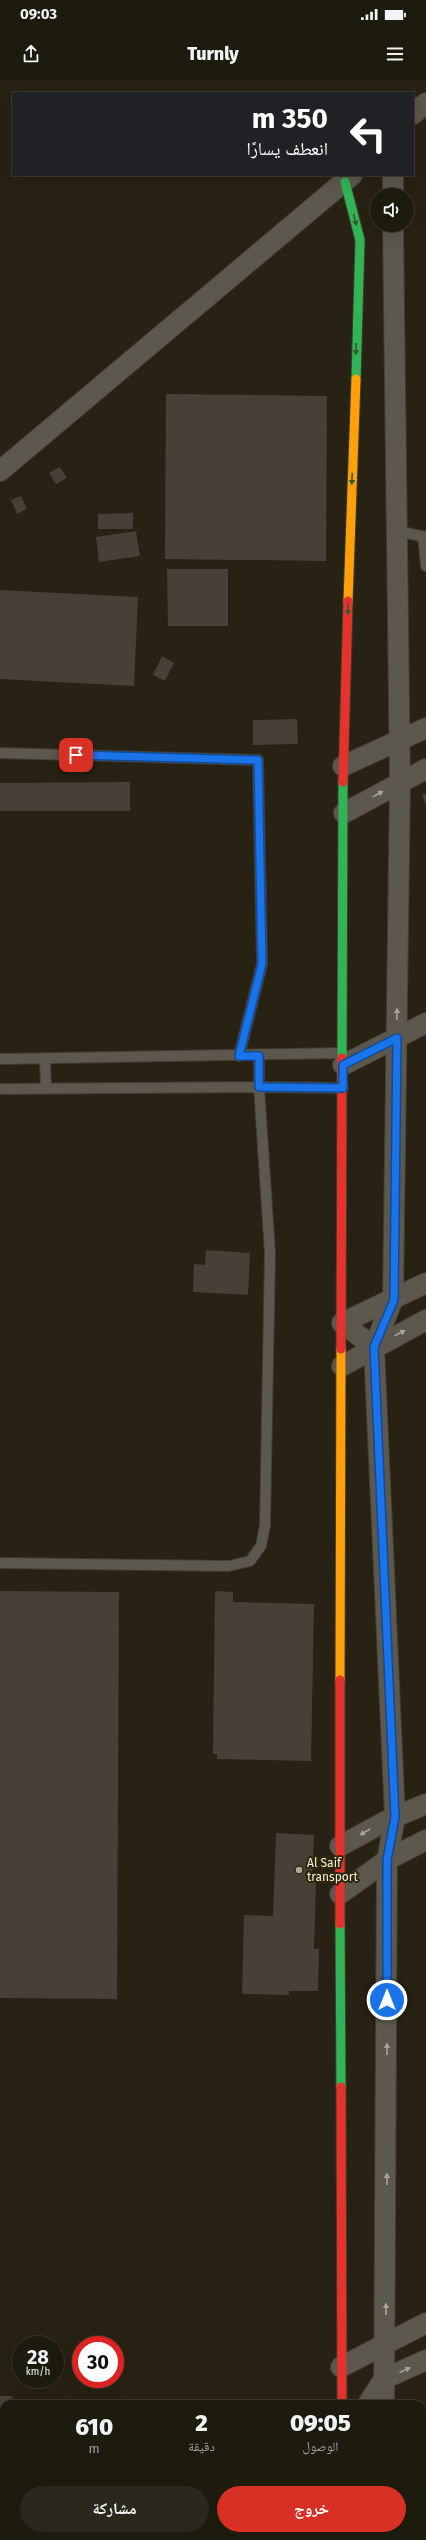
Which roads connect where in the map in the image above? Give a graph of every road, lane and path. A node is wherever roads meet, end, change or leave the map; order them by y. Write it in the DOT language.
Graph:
graph roads {
  1 [pos="426,103"];
  2 [pos="414,113"];
  3 [pos="393,176"];
  4 [pos="349,178"];
  5 [pos="393,188"];
  6 [pos="393,232"];
  7 [pos="0,471"];
  8 [pos="397,531"];
  9 [pos="424,537"];
  10 [pos="426,566"];
  11 [pos="426,728"];
  12 [pos="400,741"];
  13 [pos="0,753"];
  14 [pos="344,766"];
  15 [pos="426,769"];
  16 [pos="400,782"];
  17 [pos="344,813"];
  18 [pos="426,1023"];
  19 [pos="397,1038"];
  20 [pos="239,1056"];
  21 [pos="259,1056"];
  22 [pos="0,1059"];
  23 [pos="45,1059"];
  24 [pos="343,1059"];
  25 [pos="259,1087"];
  26 [pos="46,1088"];
  27 [pos="343,1088"];
  28 [pos="0,1089"];
  29 [pos="426,1283"];
  30 [pos="394,1300"];
  31 [pos="426,1320"];
  32 [pos="342,1323"];
  33 [pos="374,1347"];
  34 [pos="342,1366"];
  35 [pos="0,1564"];
  36 [pos="426,1804"];
  37 [pos="395,1817"];
  38 [pos="426,1840"];
  39 [pos="340,1846"];
  40 [pos="387,1860"];
  41 [pos="340,1894"];
  42 [pos="426,2323"];
  43 [pos="386,2344"];
  44 [pos="426,2360"];
  45 [pos="341,2367"];
  46 [pos="384,2379"];
  47 [pos="342,2400"];
  48 [pos="371,2400"];
  49 [pos="384,2400"];
  1 -- 2 [label="street"];
  3 -- 5 [label="street"];
  4 -- 7 [label="street"];
  4 -- 14 [label="street, one-way"];
  6 -- 8 [label="street"];
  8 -- 9 [label="lane"];
  8 -- 12 [label="street"];
  9 -- 10 [label="lane"];
  11 -- 12 [label="street"];
  12 -- 14 [label="street"];
  12 -- 16 [label="street"];
  13 -- 20 [label="lane"];
  14 -- 17 [label="street"];
  15 -- 16 [label="street"];
  17 -- 16 [label="street, one-way"];
  19 -- 16 [label="street, one-way"];
  17 -- 24 [label="street"];
  18 -- 19 [label="street"];
  19 -- 24 [label="street"];
  19 -- 30 [label="street"];
  20 -- 21 [label="lane"];
  20 -- 23 [label="lane"];
  21 -- 24 [label="lane"];
  21 -- 25 [label="lane"];
  22 -- 23 [label="lane"];
  23 -- 26 [label="lane"];
  24 -- 27 [label="street"];
  25 -- 26 [label="lane"];
  25 -- 27 [label="lane"];
  25 -- 35 [label="lane"];
  26 -- 28 [label="lane"];
  27 -- 32 [label="street"];
  29 -- 30 [label="street"];
  30 -- 32 [label="street"];
  30 -- 33 [label="street"];
  33 -- 31 [label="street, one-way"];
  32 -- 33 [label="street"];
  32 -- 34 [label="street"];
  33 -- 34 [label="street"];
  33 -- 37 [label="street"];
  34 -- 39 [label="street"];
  36 -- 37 [label="street"];
  37 -- 39 [label="street, one-way"];
  37 -- 40 [label="street"];
  38 -- 40 [label="street"];
  39 -- 41 [label="street"];
  40 -- 41 [label="street"];
  43 -- 40 [label="street, one-way"];
  41 -- 45 [label="street"];
  42 -- 43 [label="street"];
  43 -- 45 [label="street"];
  43 -- 46 [label="street"];
  46 -- 44 [label="street, one-way"];
  45 -- 47 [label="street"];
  46 -- 48 [label="street"];
  46 -- 49 [label="street"];
}
